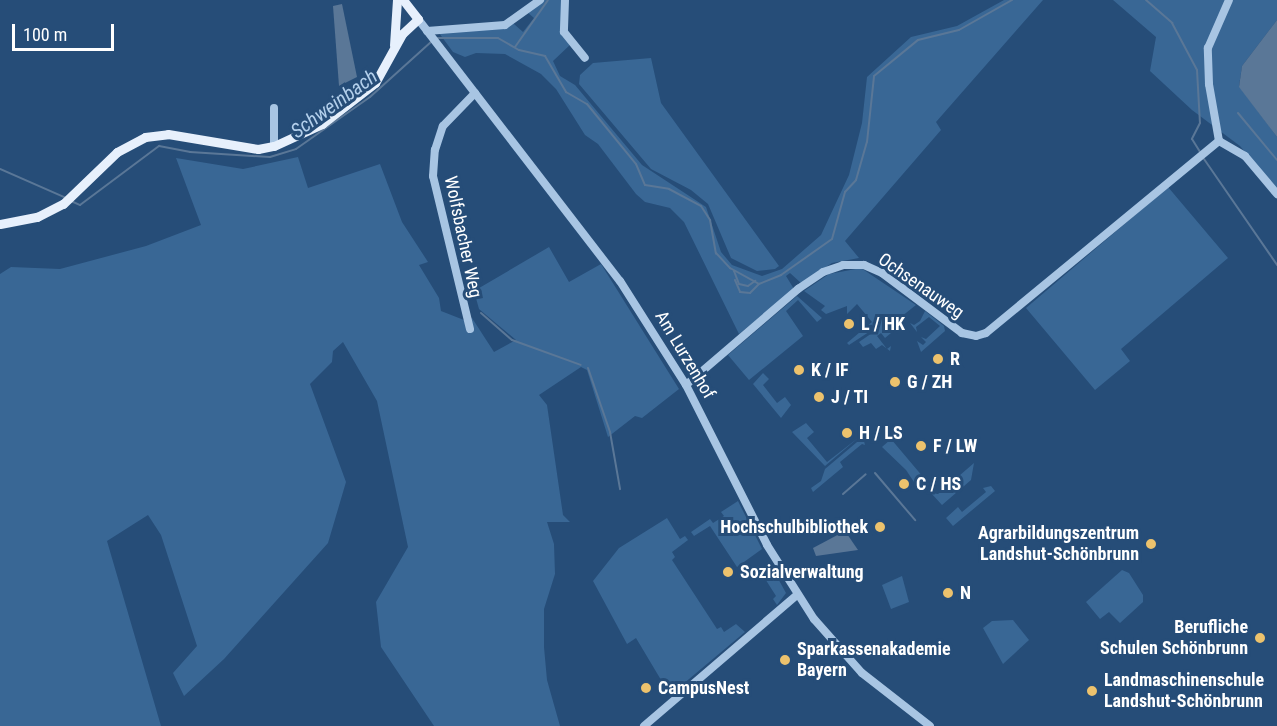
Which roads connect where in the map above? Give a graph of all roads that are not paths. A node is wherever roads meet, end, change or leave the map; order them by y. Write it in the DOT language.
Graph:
graph roads {
  1 [pos="397,0"];
  2 [pos="403,0"];
  3 [pos="540,0"];
  4 [pos="565,0"];
  5 [pos="1229,0"];
  6 [pos="418,19"];
  7 [pos="429,34"];
  8 [pos="394,50"];
  9 [pos="585,58"];
  10 [pos="475,93"];
  11 [pos="274,108"];
  12 [pos="1219,141"];
  13 [pos="274,146"];
  14 [pos="1277,194"];
  15 [pos="0,224"];
  16 [pos="470,329"];
  17 [pos="686,385"];
  18 [pos="797,595"];
  19 [pos="644,726"];
  20 [pos="930,726"];
  1 -- 8 [label="main road"];
  2 -- 6 [label="main road, Am Lurzenhof"];
  3 -- 7 [label="street"];
  4 -- 9 [label="street"];
  5 -- 12 [label="street"];
  6 -- 7 [label="street, Am Lurzenhof"];
  6 -- 8 [label="main road"];
  7 -- 10 [label="street, Am Lurzenhof"];
  8 -- 13 [label="main road"];
  10 -- 16 [label="street, Wolfsbacher Weg"];
  10 -- 17 [label="street, Am Lurzenhof"];
  11 -- 13 [label="street"];
  12 -- 14 [label="street"];
  12 -- 17 [label="street, Ochsenauweg"];
  13 -- 15 [label="main road"];
  17 -- 18 [label="street, Am Lurzenhof"];
  18 -- 19 [label="street"];
  18 -- 20 [label="street, Am Lurzenhof"];
}
